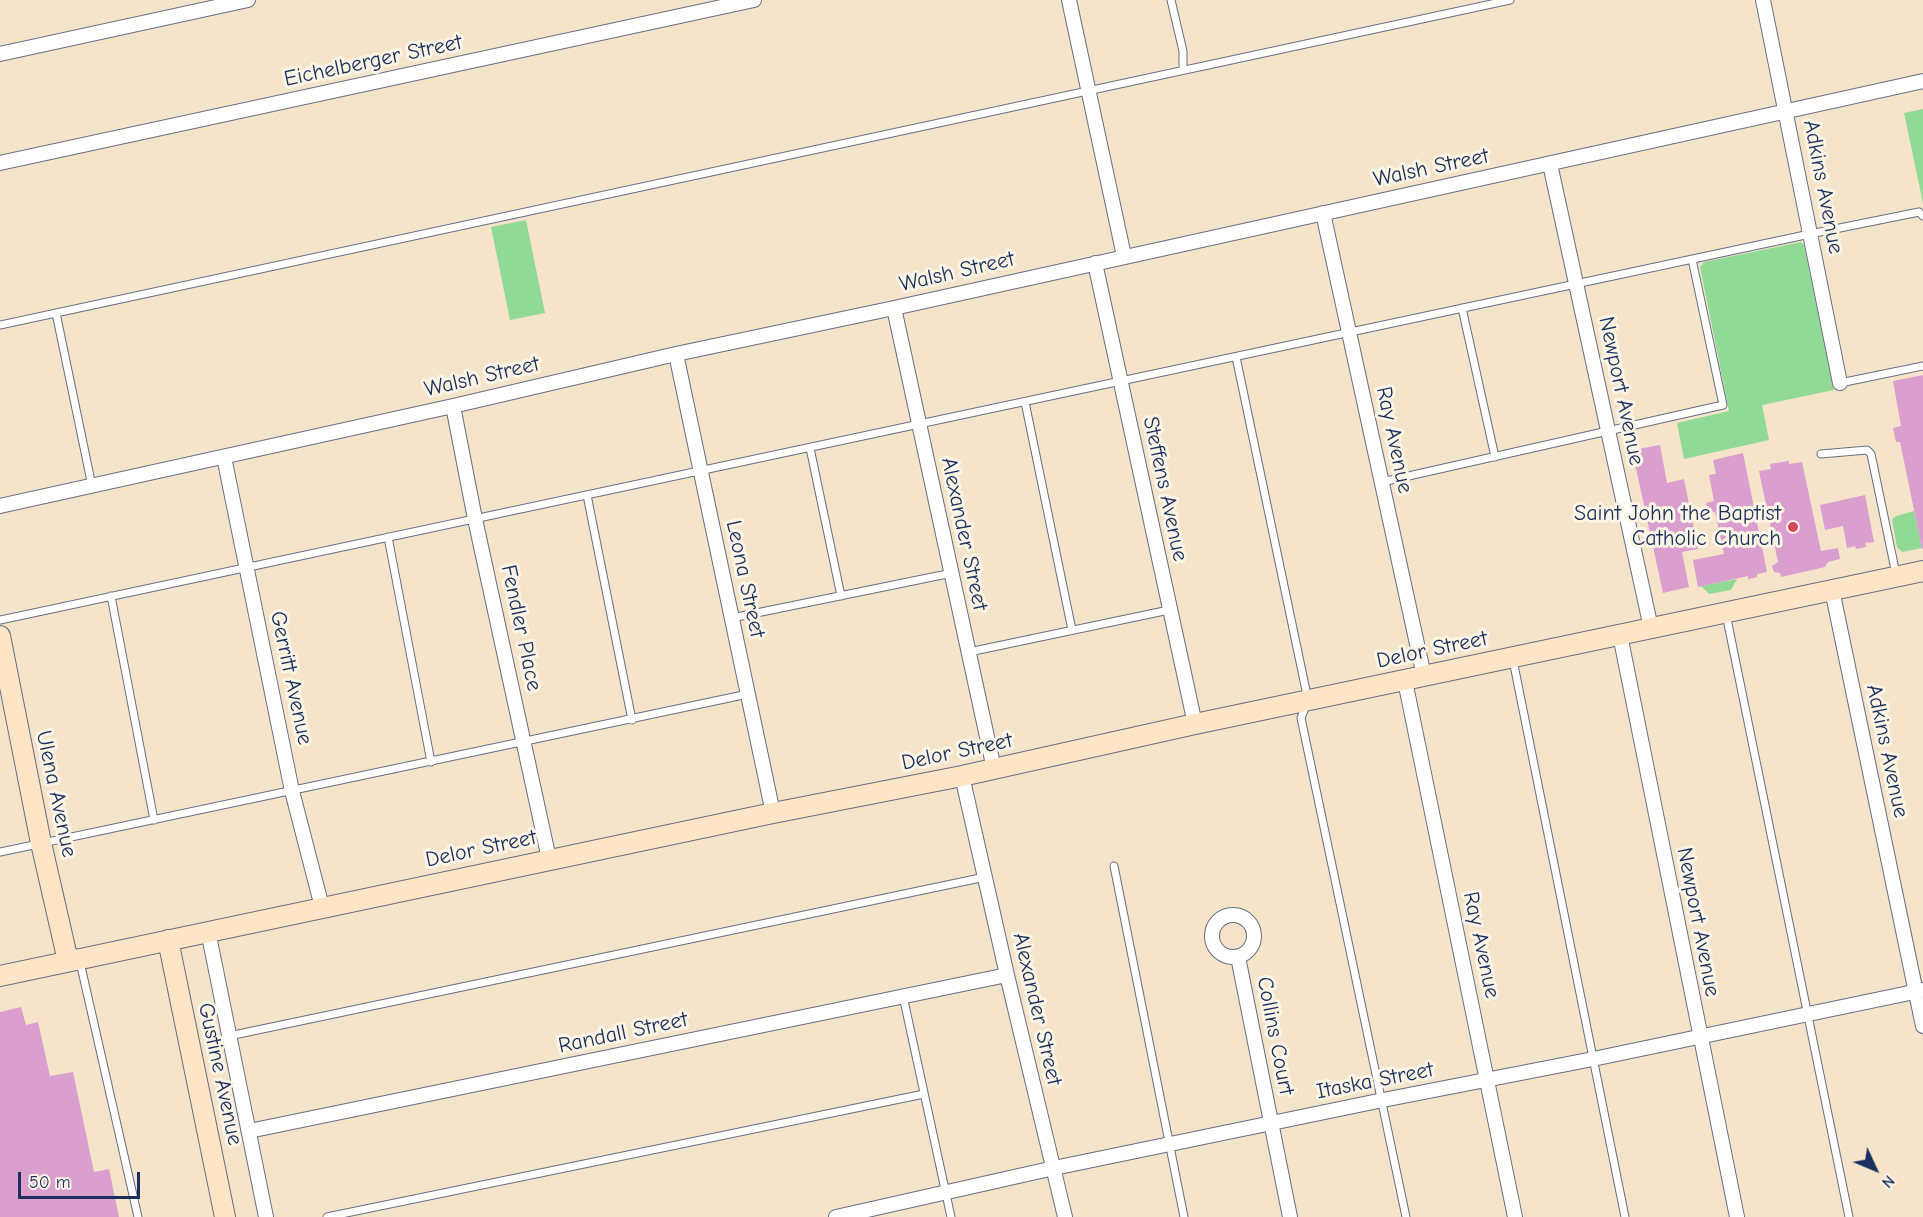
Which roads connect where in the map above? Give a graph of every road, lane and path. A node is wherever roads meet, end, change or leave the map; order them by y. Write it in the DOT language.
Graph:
graph roads {
  1 [pos="248,0"];
  2 [pos="754,0"];
  3 [pos="1069,0"];
  4 [pos="1171,0"];
  5 [pos="1510,0"];
  6 [pos="1763,0"];
  7 [pos="0,54"];
  8 [pos="1183,70"];
  9 [pos="1923,81"];
  10 [pos="1087,91"];
  11 [pos="1786,111"];
  12 [pos="0,163"];
  13 [pos="1550,164"];
  14 [pos="1323,213"];
  15 [pos="1922,213"];
  16 [pos="1810,234"];
  17 [pos="1124,256"];
  18 [pos="1692,259"];
  19 [pos="1095,263"];
  20 [pos="1576,284"];
  21 [pos="894,308"];
  22 [pos="1462,308"];
  23 [pos="56,313"];
  24 [pos="0,325"];
  25 [pos="1349,332"];
  26 [pos="676,354"];
  27 [pos="1236,357"];
  28 [pos="1923,366"];
  29 [pos="1121,381"];
  30 [pos="1840,383"];
  31 [pos="1025,402"];
  32 [pos="453,406"];
  33 [pos="919,424"];
  34 [pos="1608,432"];
  35 [pos="810,448"];
  36 [pos="1821,454"];
  37 [pos="224,457"];
  38 [pos="1495,457"];
  39 [pos="700,471"];
  40 [pos="1382,483"];
  41 [pos="92,486"];
  42 [pos="587,495"];
  43 [pos="0,506"];
  44 [pos="475,519"];
  45 [pos="388,537"];
  46 [pos="246,568"];
  47 [pos="1923,571"];
  48 [pos="952,573"];
  49 [pos="1897,576"];
  50 [pos="1832,590"];
  51 [pos="111,596"];
  52 [pos="841,596"];
  53 [pos="1168,610"];
  54 [pos="1726,612"];
  55 [pos="732,618"];
  56 [pos="0,620"];
  57 [pos="1651,628"];
  58 [pos="1072,630"];
  59 [pos="1620,634"];
  60 [pos="0,636"];
  61 [pos="969,652"];
  62 [pos="1512,658"];
  63 [pos="1424,676"];
  64 [pos="1405,681"];
  65 [pos="748,694"];
  66 [pos="1308,700"];
  67 [pos="632,720"];
  68 [pos="1195,724"];
  69 [pos="525,742"];
  70 [pos="431,762"];
  71 [pos="994,769"];
  72 [pos="962,776"];
  73 [pos="292,791"];
  74 [pos="773,813"];
  75 [pos="154,820"];
  76 [pos="41,843"];
  77 [pos="0,852"];
  78 [pos="549,859"];
  79 [pos="1114,866"];
  80 [pos="985,876"];
  81 [pos="322,907"];
  82 [pos="208,931"];
  83 [pos="168,940"];
  84 [pos="1238,957"];
  85 [pos="74,960"];
  86 [pos="1006,975"];
  87 [pos="0,976"];
  88 [pos="1919,990"];
  89 [pos="903,996"];
  90 [pos="1808,1014"];
  91 [pos="1923,1026"];
  92 [pos="229,1036"];
  93 [pos="1700,1037"];
  94 [pos="1593,1059"];
  95 [pos="1487,1080"];
  96 [pos="924,1094"];
  97 [pos="1383,1100"];
  98 [pos="1271,1123"];
  99 [pos="249,1131"];
  100 [pos="1169,1146"];
  101 [pos="1054,1168"];
  102 [pos="946,1193"];
  103 [pos="138,1217"];
  104 [pos="225,1217"];
  105 [pos="266,1217"];
  106 [pos="327,1217"];
  107 [pos="836,1217"];
  108 [pos="951,1217"];
  109 [pos="1065,1217"];
  110 [pos="1184,1217"];
  111 [pos="1290,1217"];
  112 [pos="1406,1217"];
  113 [pos="1515,1217"];
  114 [pos="1625,1217"];
  115 [pos="1737,1217"];
  116 [pos="1849,1217"];
  1 -- 7 [label="street"];
  2 -- 12 [label="street, Eichelberger Street"];
  3 -- 10 [label="street"];
  4 -- 8 [label="lane"];
  5 -- 8 [label="lane"];
  6 -- 11 [label="street, Adkins Avenue"];
  8 -- 10 [label="lane"];
  9 -- 11 [label="street, Walsh Street"];
  10 -- 17 [label="street"];
  10 -- 23 [label="lane"];
  11 -- 13 [label="street, Walsh Street"];
  11 -- 16 [label="street, Adkins Avenue"];
  13 -- 14 [label="street, Walsh Street"];
  13 -- 20 [label="street, Newport Avenue"];
  14 -- 17 [label="street, Walsh Street"];
  14 -- 25 [label="street, Ray Avenue"];
  15 -- 16 [label="lane"];
  16 -- 18 [label="lane"];
  16 -- 30 [label="street, Adkins Avenue"];
  17 -- 19 [label="street, Walsh Street"];
  18 -- 20 [label="lane"];
  18 -- 34 [label="lane"];
  19 -- 21 [label="street, Walsh Street"];
  19 -- 29 [label="street, Steffens Avenue"];
  20 -- 22 [label="lane"];
  20 -- 34 [label="street, Newport Avenue"];
  21 -- 26 [label="street, Walsh Street"];
  21 -- 33 [label="street, Alexander Street"];
  22 -- 25 [label="lane"];
  22 -- 38 [label="lane"];
  23 -- 24 [label="lane"];
  23 -- 41 [label="lane"];
  25 -- 27 [label="lane"];
  25 -- 40 [label="street, Ray Avenue"];
  26 -- 32 [label="street, Walsh Street"];
  26 -- 39 [label="street, Leona Street"];
  27 -- 29 [label="lane"];
  27 -- 66 [label="lane"];
  28 -- 30 [label="lane"];
  29 -- 31 [label="lane"];
  29 -- 53 [label="street, Steffens Avenue"];
  31 -- 33 [label="lane"];
  31 -- 58 [label="lane"];
  32 -- 37 [label="street, Walsh Street"];
  32 -- 44 [label="street, Fendler Place"];
  33 -- 35 [label="lane"];
  33 -- 48 [label="street, Alexander Street"];
  34 -- 38 [label="lane"];
  34 -- 57 [label="street, Newport Avenue"];
  35 -- 39 [label="lane"];
  35 -- 52 [label="lane"];
  36 -- 49 [label="lane"];
  37 -- 41 [label="street, Walsh Street"];
  37 -- 46 [label="street, Gerritt Avenue"];
  38 -- 40 [label="lane"];
  39 -- 42 [label="lane"];
  39 -- 55 [label="street, Leona Street"];
  40 -- 63 [label="street, Ray Avenue"];
  41 -- 43 [label="street, Walsh Street"];
  42 -- 44 [label="lane"];
  42 -- 67 [label="lane"];
  44 -- 45 [label="lane"];
  44 -- 69 [label="street, Fendler Place"];
  45 -- 46 [label="lane"];
  45 -- 70 [label="lane"];
  46 -- 51 [label="lane"];
  46 -- 73 [label="street, Gerritt Avenue"];
  47 -- 49 [label="street, Delor Street"];
  48 -- 52 [label="lane"];
  48 -- 61 [label="street, Alexander Street"];
  49 -- 50 [label="street, Delor Street"];
  50 -- 54 [label="street, Delor Street"];
  50 -- 88 [label="street, Adkins Avenue"];
  51 -- 56 [label="lane"];
  51 -- 75 [label="lane"];
  52 -- 55 [label="lane"];
  53 -- 58 [label="lane"];
  53 -- 68 [label="street, Steffens Avenue"];
  54 -- 57 [label="street, Delor Street"];
  54 -- 90 [label="lane"];
  55 -- 65 [label="street, Leona Street"];
  57 -- 59 [label="street, Delor Street"];
  58 -- 61 [label="lane"];
  59 -- 62 [label="street, Delor Street"];
  59 -- 93 [label="street, Newport Avenue"];
  60 -- 76 [label="street, Ulena Avenue"];
  61 -- 71 [label="street, Alexander Street"];
  62 -- 63 [label="street, Delor Street"];
  62 -- 94 [label="lane"];
  63 -- 64 [label="street, Delor Street"];
  64 -- 66 [label="street, Delor Street"];
  64 -- 95 [label="street, Ray Avenue"];
  65 -- 67 [label="lane"];
  65 -- 74 [label="street, Leona Street"];
  66 -- 68 [label="street, Delor Street"];
  66 -- 97 [label="lane"];
  67 -- 69 [label="lane"];
  68 -- 71 [label="street, Delor Street"];
  69 -- 70 [label="lane"];
  69 -- 78 [label="street, Fendler Place"];
  70 -- 73 [label="lane"];
  71 -- 72 [label="street, Delor Street"];
  72 -- 74 [label="street, Delor Street"];
  72 -- 80 [label="street, Alexander Street"];
  73 -- 75 [label="lane"];
  73 -- 81 [label="street, Gerritt Avenue"];
  74 -- 78 [label="street, Delor Street"];
  75 -- 76 [label="lane"];
  76 -- 77 [label="lane"];
  76 -- 85 [label="street, Ulena Avenue"];
  78 -- 81 [label="street, Delor Street"];
  79 -- 100 [label="lane"];
  80 -- 86 [label="street, Alexander Street"];
  80 -- 92 [label="lane"];
  81 -- 82 [label="street, Delor Street"];
  82 -- 83 [label="street, Delor Street"];
  82 -- 92 [label="street"];
  83 -- 85 [label="street, Delor Street"];
  83 -- 104 [label="street, Gustine Avenue"];
  84 -- 98 [label="street, Collins Court"];
  85 -- 87 [label="street, Delor Street"];
  85 -- 103 [label="lane"];
  86 -- 89 [label="street, Randall Street"];
  86 -- 101 [label="street, Alexander Street"];
  88 -- 90 [label="street, Itaska Street"];
  88 -- 91 [label="street, Adkins Avenue"];
  89 -- 96 [label="lane"];
  89 -- 99 [label="street, Randall Street"];
  90 -- 93 [label="street, Itaska Street"];
  90 -- 116 [label="lane"];
  92 -- 99 [label="street"];
  93 -- 94 [label="street, Itaska Street"];
  93 -- 115 [label="street, Newport Avenue"];
  94 -- 95 [label="street, Itaska Street"];
  94 -- 114 [label="lane"];
  95 -- 97 [label="street, Itaska Street"];
  95 -- 113 [label="street, Ray Avenue"];
  96 -- 102 [label="lane"];
  96 -- 106 [label="lane"];
  97 -- 98 [label="street, Itaska Street"];
  97 -- 112 [label="lane"];
  98 -- 100 [label="street, Itaska Street"];
  98 -- 111 [label="street"];
  99 -- 105 [label="street"];
  100 -- 101 [label="street, Itaska Street"];
  100 -- 110 [label="lane"];
  101 -- 102 [label="street, Itaska Street"];
  101 -- 109 [label="street, Alexander Street"];
  102 -- 107 [label="street, Itaska Street"];
  102 -- 108 [label="lane"];
}
